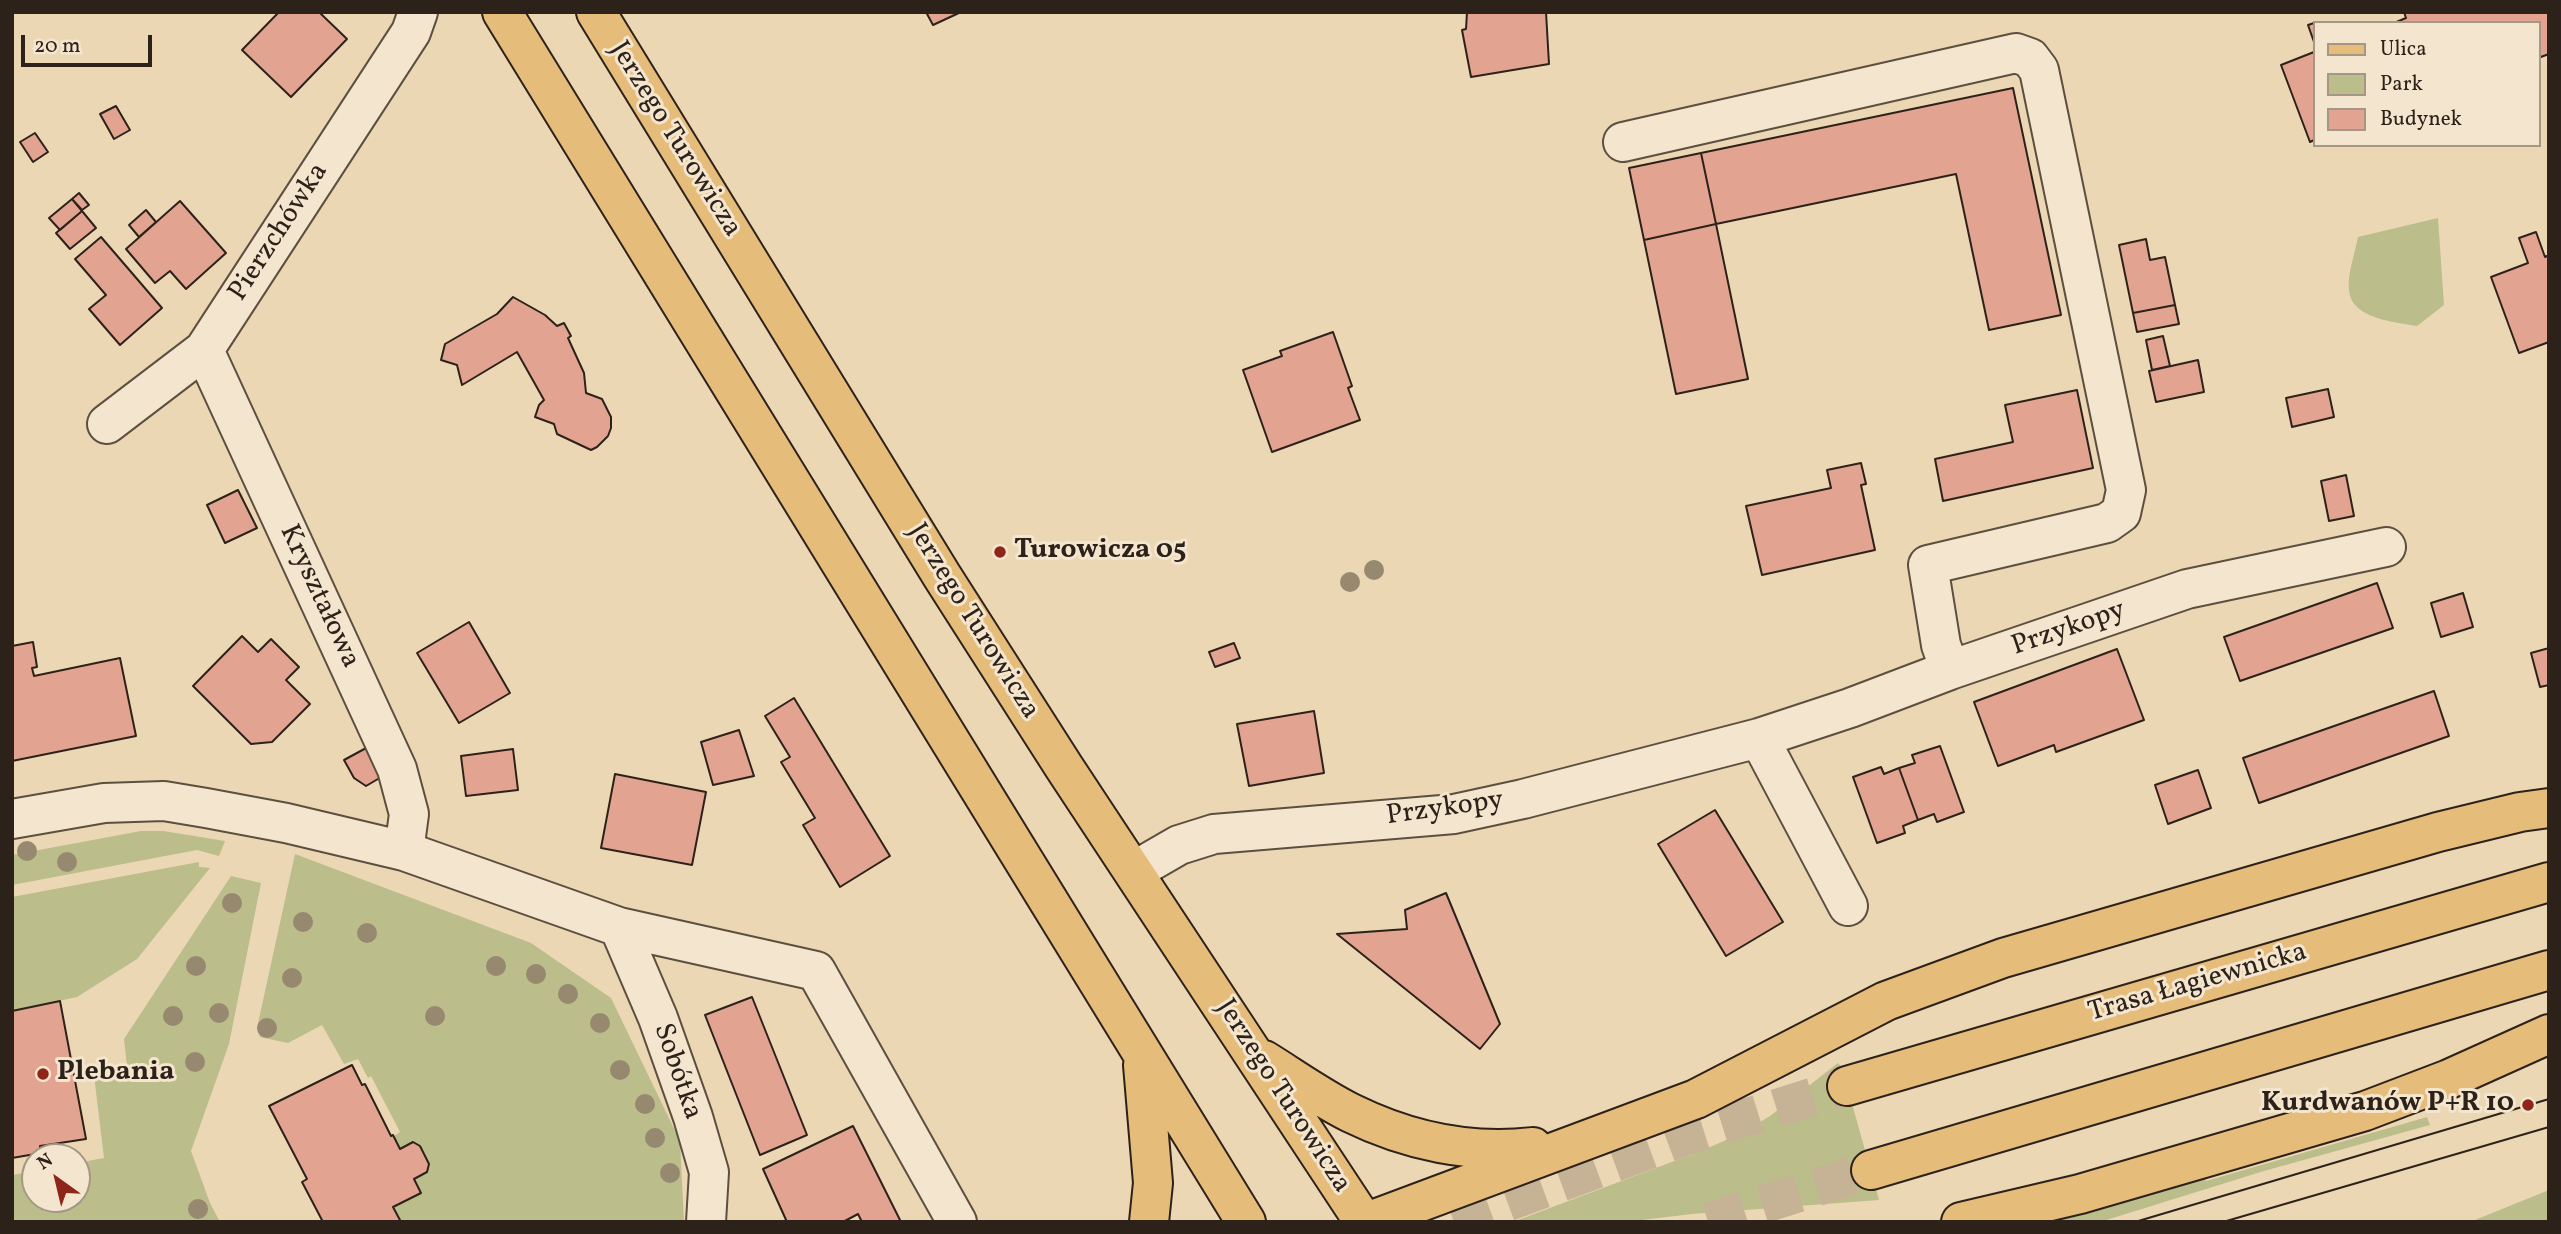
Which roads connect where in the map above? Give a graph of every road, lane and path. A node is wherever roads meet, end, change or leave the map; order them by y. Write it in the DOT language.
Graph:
graph roads {
  1 [pos="418,12"];
  2 [pos="502,12"];
  3 [pos="596,12"];
  4 [pos="1623,142"];
  5 [pos="204,350"];
  6 [pos="107,424"];
  7 [pos="2386,547"];
  8 [pos="1950,670"];
  9 [pos="1759,738"];
  10 [pos="2549,808"];
  11 [pos="12,819"];
  12 [pos="404,851"];
  13 [pos="1134,872"];
  14 [pos="2549,882"];
  15 [pos="1848,906"];
  16 [pos="619,928"];
  17 [pos="2549,970"];
  18 [pos="2549,1034"];
  19 [pos="1142,1053"];
  20 [pos="1254,1054"];
  21 [pos="1847,1086"];
  22 [pos="1591,1138"];
  23 [pos="1871,1170"];
  24 [pos="706,1222"];
  25 [pos="957,1222"];
  26 [pos="1149,1222"];
  27 [pos="1246,1222"];
  28 [pos="1366,1222"];
  29 [pos="1961,1222"];
  1 -- 5 [label="street, Pierzchówka"];
  2 -- 19 [label="main road"];
  3 -- 13 [label="main road, Jerzego Turowicza"];
  4 -- 8 [label="street"];
  5 -- 6 [label="street, Pierzchówka"];
  5 -- 12 [label="street, Kryształowa"];
  7 -- 8 [label="street, Przykopy"];
  8 -- 9 [label="street, Przykopy"];
  9 -- 13 [label="street, Przykopy"];
  9 -- 15 [label="street"];
  10 -- 22 [label="main road"];
  11 -- 12 [label="street"];
  12 -- 16 [label="street"];
  13 -- 20 [label="main road, Jerzego Turowicza"];
  14 -- 21 [label="main road, Trasa Łagiewnicka"];
  16 -- 24 [label="street, Sobótka"];
  16 -- 25 [label="street"];
  17 -- 23 [label="main road"];
  18 -- 29 [label="main road"];
  19 -- 26 [label="main road"];
  19 -- 27 [label="main road"];
  20 -- 22 [label="main road"];
  20 -- 28 [label="main road, Jerzego Turowicza"];
  22 -- 28 [label="main road"];
}
